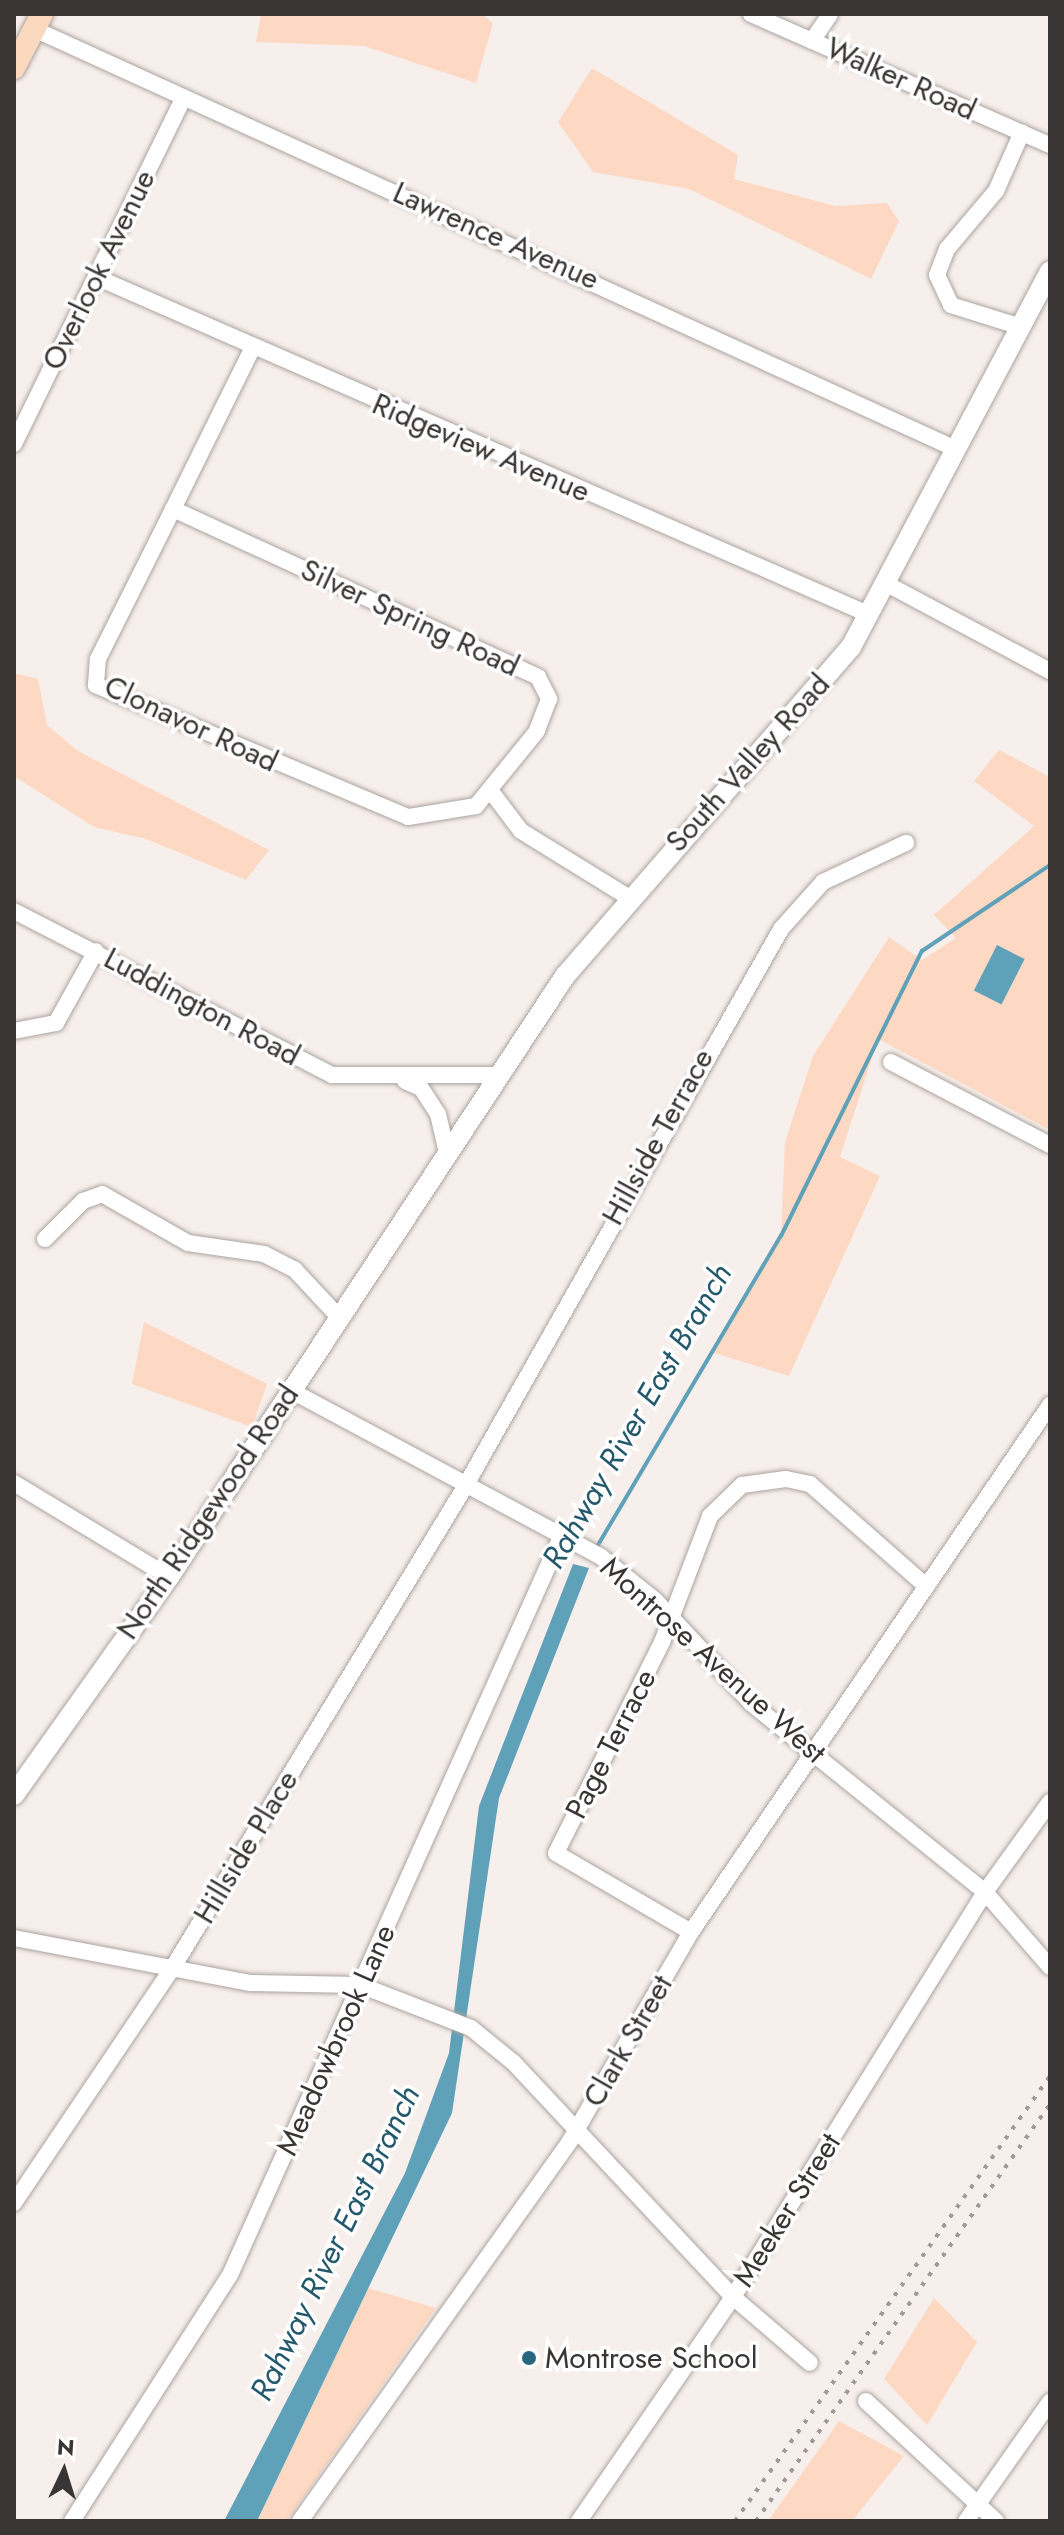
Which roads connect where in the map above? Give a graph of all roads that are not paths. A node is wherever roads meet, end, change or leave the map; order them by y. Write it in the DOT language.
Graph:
graph roads {
  1 [pos="751,14"];
  2 [pos="830,14"];
  3 [pos="38,22"];
  4 [pos="812,41"];
  5 [pos="14,68"];
  6 [pos="184,97"];
  7 [pos="1022,132"];
  8 [pos="1050,145"];
  9 [pos="1050,271"];
  10 [pos="96,277"];
  11 [pos="1018,326"];
  12 [pos="252,349"];
  13 [pos="14,444"];
  14 [pos="956,449"];
  15 [pos="173,509"];
  16 [pos="885,583"];
  17 [pos="868,614"];
  18 [pos="1049,668"];
  19 [pos="490,790"];
  20 [pos="906,843"];
  21 [pos="628,897"];
  22 [pos="14,911"];
  23 [pos="96,951"];
  24 [pos="14,1031"];
  25 [pos="891,1062"];
  26 [pos="496,1075"];
  27 [pos="396,1078"];
  28 [pos="1050,1145"];
  29 [pos="446,1149"];
  30 [pos="397,1225"];
  31 [pos="45,1239"];
  32 [pos="337,1315"];
  33 [pos="290,1390"];
  34 [pos="1050,1405"];
  35 [pos="14,1483"];
  36 [pos="466,1484"];
  37 [pos="561,1537"];
  38 [pos="169,1577"];
  39 [pos="926,1586"];
  40 [pos="671,1616"];
  41 [pos="810,1752"];
  42 [pos="14,1795"];
  43 [pos="1050,1802"];
  44 [pos="985,1892"];
  45 [pos="691,1932"];
  46 [pos="14,1938"];
  47 [pos="1050,1967"];
  48 [pos="172,1969"];
  49 [pos="360,1985"];
  50 [pos="577,2130"];
  51 [pos="14,2203"];
  52 [pos="733,2297"];
  53 [pos="810,2363"];
  54 [pos="866,2401"];
  55 [pos="1050,2402"];
  56 [pos="979,2502"];
  57 [pos="72,2521"];
  58 [pos="300,2521"];
  59 [pos="579,2521"];
  60 [pos="966,2521"];
  61 [pos="996,2521"];
  1 -- 4 [label="street, Walker Road"];
  2 -- 4 [label="street"];
  3 -- 5 [label="main road"];
  3 -- 6 [label="street, Lawrence Avenue"];
  4 -- 7 [label="street, Walker Road"];
  6 -- 10 [label="street, Overlook Avenue"];
  6 -- 14 [label="street, Lawrence Avenue"];
  7 -- 8 [label="street, Walker Road"];
  7 -- 11 [label="street"];
  9 -- 11 [label="street, South Valley Road"];
  10 -- 12 [label="street, Ridgeview Avenue"];
  10 -- 13 [label="street, Overlook Avenue"];
  11 -- 14 [label="street, South Valley Road"];
  12 -- 15 [label="street, Clonavor Road"];
  12 -- 17 [label="street, Ridgeview Avenue"];
  14 -- 16 [label="street, South Valley Road"];
  15 -- 19 [label="street, Silver Spring Road"];
  15 -- 19 [label="street, Clonavor Road"];
  16 -- 17 [label="street, South Valley Road"];
  16 -- 18 [label="street"];
  17 -- 21 [label="street, South Valley Road"];
  19 -- 21 [label="street"];
  20 -- 36 [label="street, Hillside Terrace"];
  21 -- 26 [label="street, South Valley Road"];
  22 -- 23 [label="street, Luddington Road"];
  23 -- 24 [label="street"];
  23 -- 27 [label="street, Luddington Road"];
  25 -- 28 [label="street"];
  26 -- 27 [label="street, Luddington Road"];
  26 -- 29 [label="street, South Valley Road"];
  27 -- 29 [label="street"];
  29 -- 30 [label="street, South Valley Road"];
  30 -- 32 [label="street, North Ridgewood Road"];
  31 -- 32 [label="street"];
  32 -- 33 [label="street, North Ridgewood Road"];
  33 -- 36 [label="street, Montrose Avenue West"];
  33 -- 38 [label="street, North Ridgewood Road"];
  34 -- 39 [label="street, Clark Street"];
  35 -- 38 [label="street"];
  36 -- 37 [label="street, Montrose Avenue West"];
  36 -- 48 [label="street, Hillside Place"];
  37 -- 40 [label="street, Montrose Avenue West"];
  37 -- 49 [label="street, Meadowbrook Lane"];
  38 -- 42 [label="street, North Ridgewood Road"];
  39 -- 40 [label="street, Page Terrace"];
  39 -- 41 [label="street, Clark Street"];
  40 -- 41 [label="street, Montrose Avenue West"];
  40 -- 45 [label="street, Page Terrace"];
  41 -- 44 [label="street, Montrose Avenue West"];
  41 -- 45 [label="street, Clark Street"];
  43 -- 44 [label="street, Meeker Street"];
  44 -- 47 [label="street, Montrose Avenue West"];
  44 -- 52 [label="street, Meeker Street"];
  45 -- 50 [label="street, Clark Street"];
  46 -- 48 [label="street"];
  48 -- 49 [label="street"];
  48 -- 51 [label="street, Hillside Place"];
  49 -- 50 [label="street"];
  49 -- 57 [label="street, Meadowbrook Lane"];
  50 -- 52 [label="street"];
  50 -- 58 [label="street, Clark Street"];
  52 -- 53 [label="street"];
  52 -- 59 [label="street, Meeker Street"];
  54 -- 56 [label="street"];
  55 -- 56 [label="street"];
  56 -- 60 [label="street"];
  56 -- 61 [label="street"];
}
